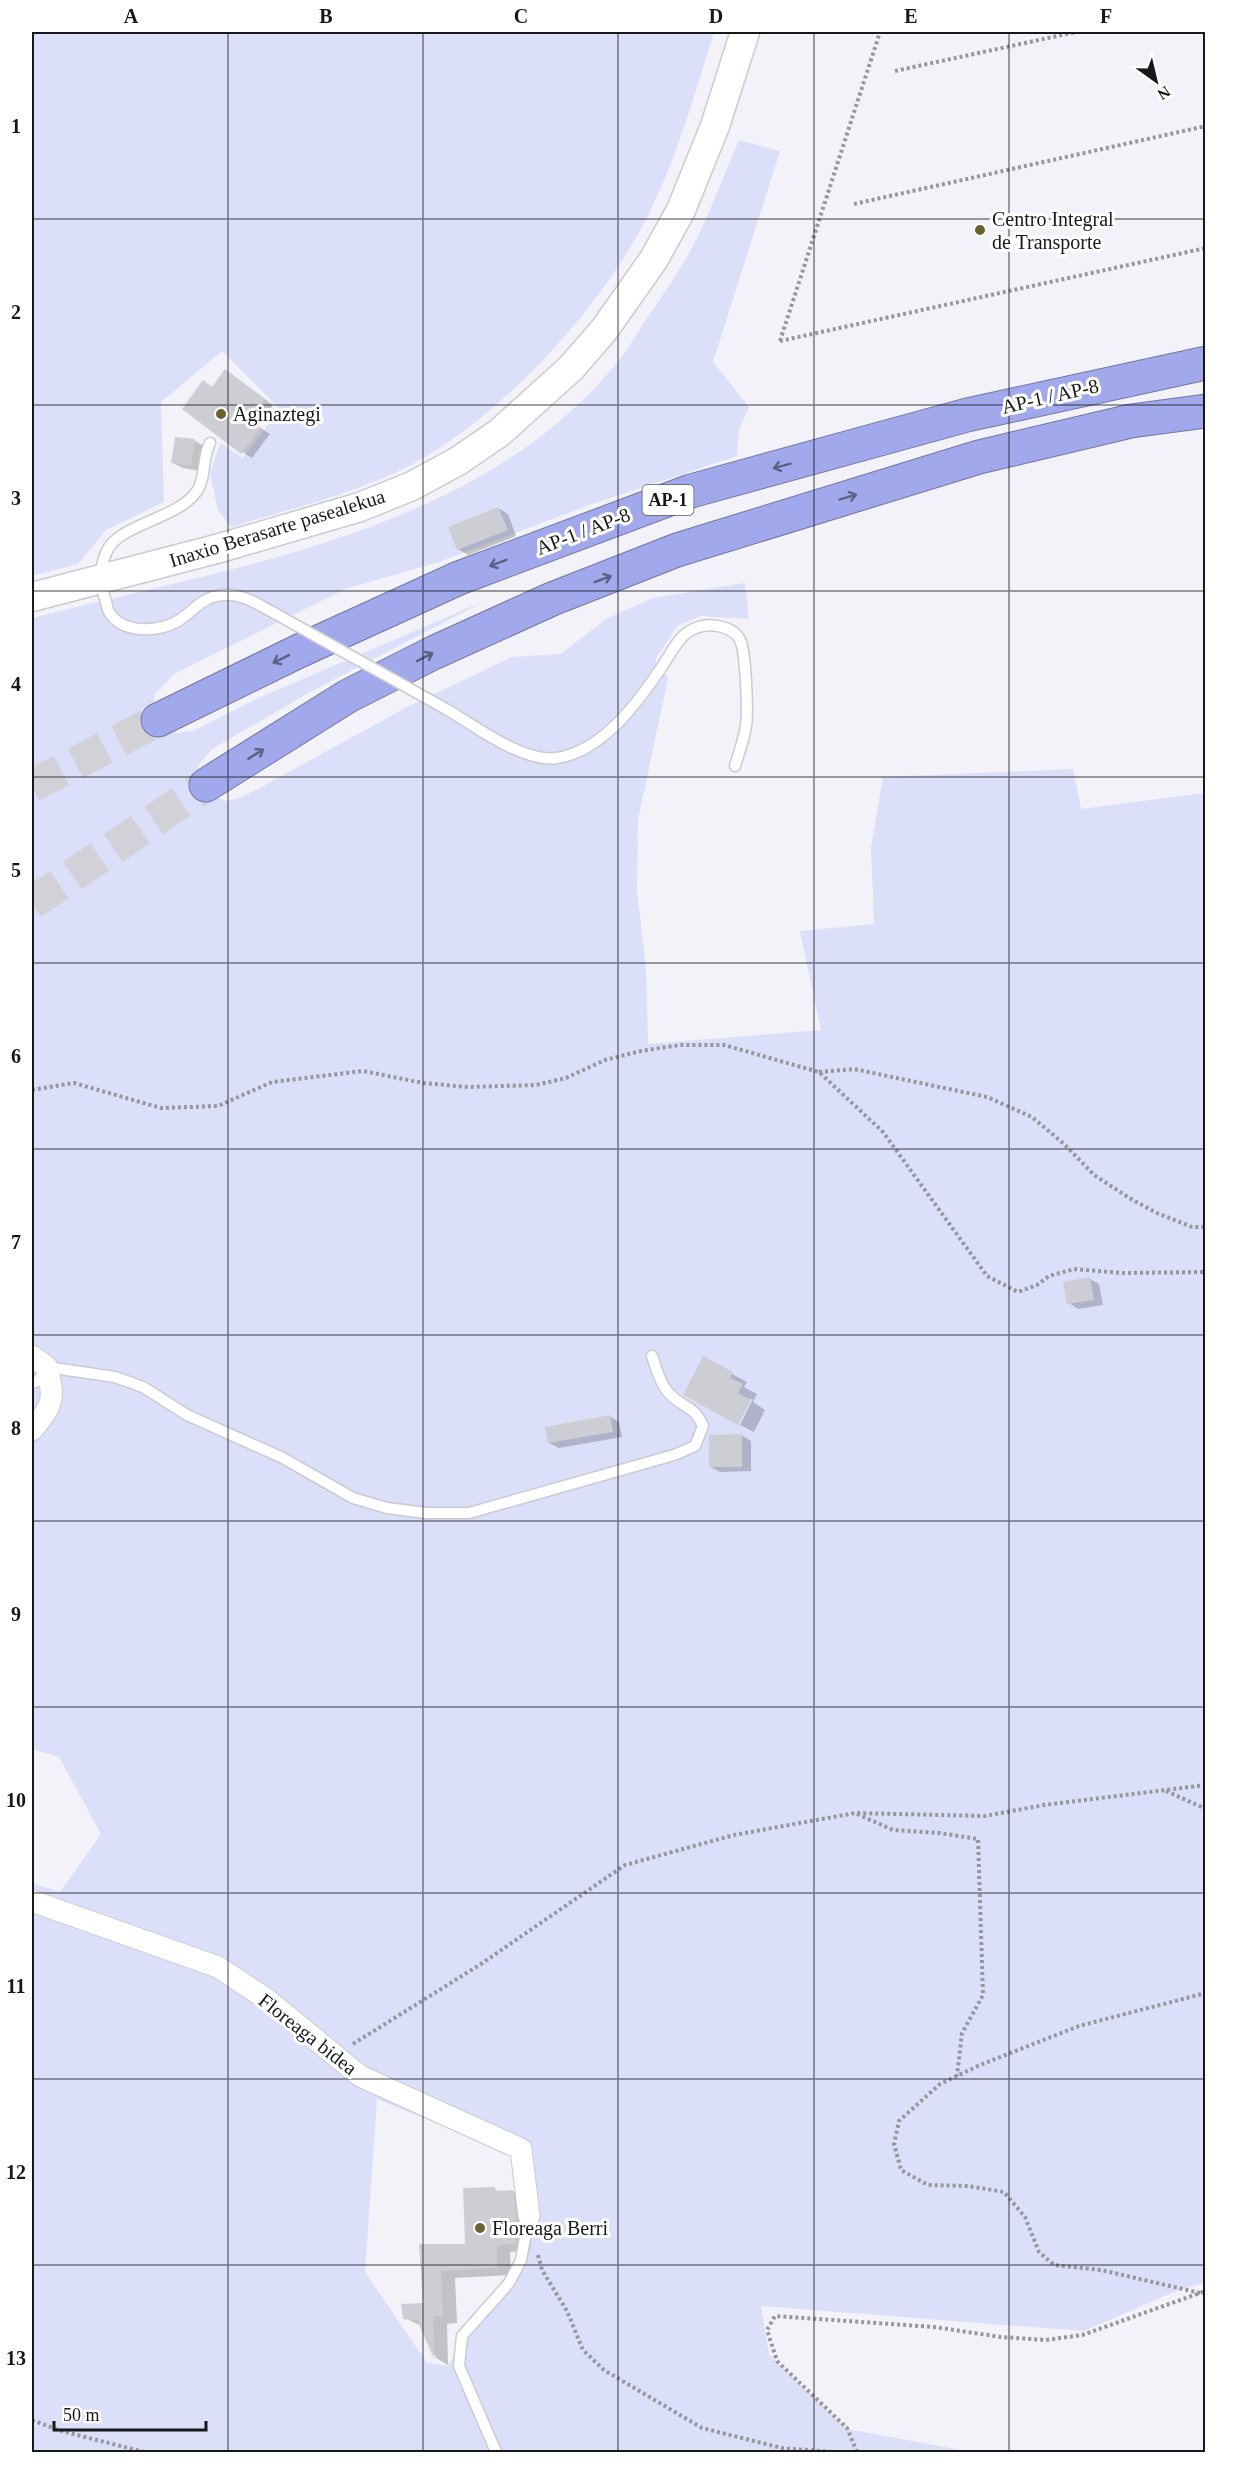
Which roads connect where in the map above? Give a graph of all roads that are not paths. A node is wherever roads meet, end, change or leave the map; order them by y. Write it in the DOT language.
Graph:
graph roads {
  1 [pos="745,32"];
  2 [pos="1206,341"];
  3 [pos="1206,363"];
  4 [pos="1206,411"];
  5 [pos="210,443"];
  6 [pos="817,457"];
  7 [pos="100,580"];
  8 [pos="32,597"];
  9 [pos="158,720"];
  10 [pos="735,766"];
  11 [pos="206,785"];
  12 [pos="652,1356"];
  13 [pos="39,1362"];
  14 [pos="32,1383"];
  15 [pos="32,1430"];
  16 [pos="32,1901"];
  17 [pos="529,2216"];
  18 [pos="496,2452"];
  1 -- 7 [label="main road, Inaxio Berasarte pasealekua"];
  2 -- 6 [label="highway"];
  3 -- 6 [label="highway, AP-1 / AP-8 / AP-1"];
  11 -- 4 [label="highway, AP-1, one-way"];
  5 -- 7 [label="lane"];
  6 -- 9 [label="highway, AP-1 / AP-8 / AP-1, one-way"];
  7 -- 8 [label="main road, Inaxio Berasarte pasealekua"];
  7 -- 10 [label="lane, bridge"];
  12 -- 13 [label="lane"];
  13 -- 14 [label="lane"];
  13 -- 15 [label="street"];
  16 -- 17 [label="street, Floreaga bidea"];
  17 -- 18 [label="lane"];
}
